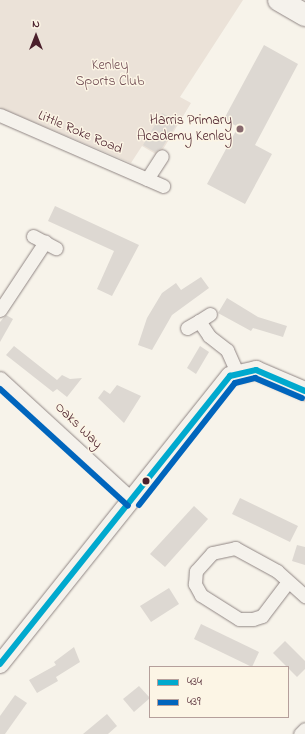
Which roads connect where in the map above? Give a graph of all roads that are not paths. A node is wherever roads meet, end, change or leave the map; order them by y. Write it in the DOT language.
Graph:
graph roads {
  1 [pos="279,0"];
  2 [pos="305,15"];
  3 [pos="0,115"];
  4 [pos="162,156"];
  5 [pos="147,179"];
  6 [pos="163,186"];
  7 [pos="33,236"];
  8 [pos="0,310"];
  9 [pos="187,328"];
  10 [pos="237,372"];
  11 [pos="0,378"];
  12 [pos="305,391"];
  13 [pos="133,500"];
  14 [pos="287,583"];
  15 [pos="305,596"];
  16 [pos="0,664"];
  17 [pos="305,728"];
  18 [pos="300,734"];
  1 -- 2 [label="highway"];
  3 -- 5 [label="street, Little Roke Road"];
  4 -- 5 [label="street"];
  5 -- 6 [label="street, Little Roke Road"];
  7 -- 8 [label="street"];
  9 -- 10 [label="street"];
  10 -- 12 [label="street"];
  10 -- 13 [label="street"];
  11 -- 13 [label="street, Oaks Way"];
  13 -- 16 [label="street"];
  14 -- 14 [label="street"];
  14 -- 15 [label="street"];
  17 -- 18 [label="street"];
}
